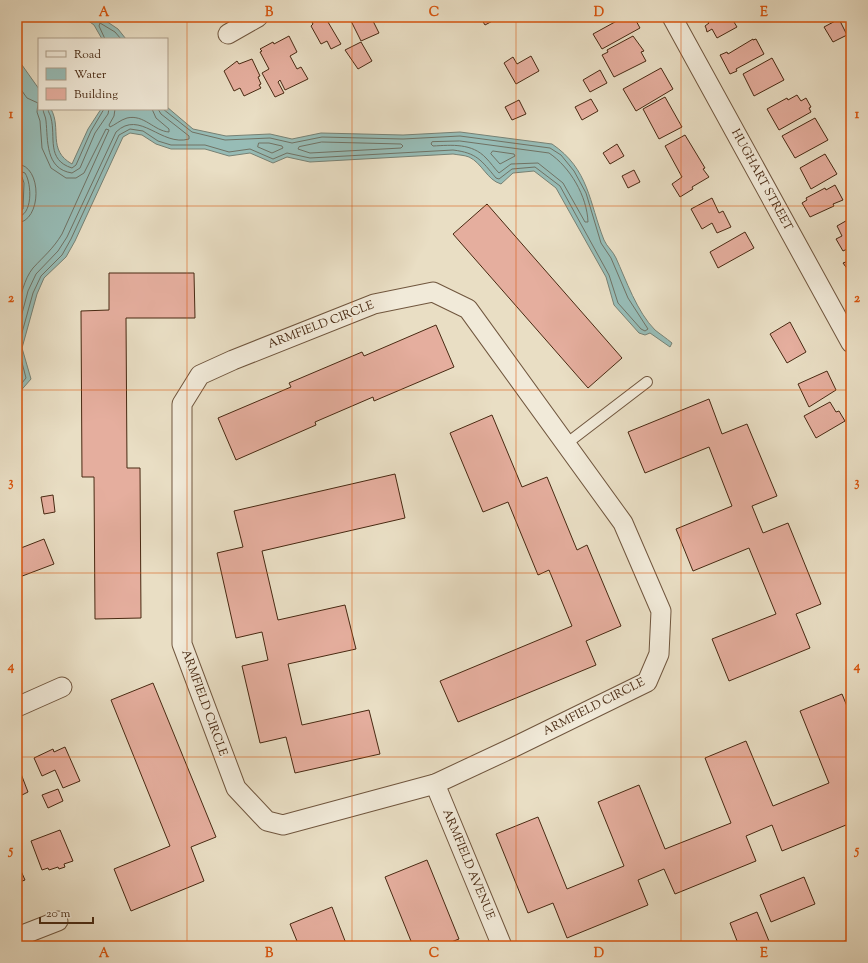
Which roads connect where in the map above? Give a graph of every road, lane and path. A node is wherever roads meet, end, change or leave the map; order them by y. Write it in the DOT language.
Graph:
graph roads {
  1 [pos="258,17"];
  2 [pos="672,17"];
  3 [pos="228,34"];
  4 [pos="851,343"];
  5 [pos="647,382"];
  6 [pos="566,444"];
  7 [pos="62,688"];
  8 [pos="17,707"];
  9 [pos="435,784"];
  10 [pos="58,920"];
  11 [pos="17,937"];
  12 [pos="502,946"];
  1 -- 3 [label="street"];
  2 -- 4 [label="street, HUGHART STREET"];
  5 -- 6 [label="lane"];
  6 -- 9 [label="street, ARMFIELD CIRCLE"];
  6 -- 9 [label="street, ARMFIELD CIRCLE"];
  7 -- 8 [label="street"];
  9 -- 12 [label="street, ARMFIELD AVENUE"];
  10 -- 11 [label="street"];
}
